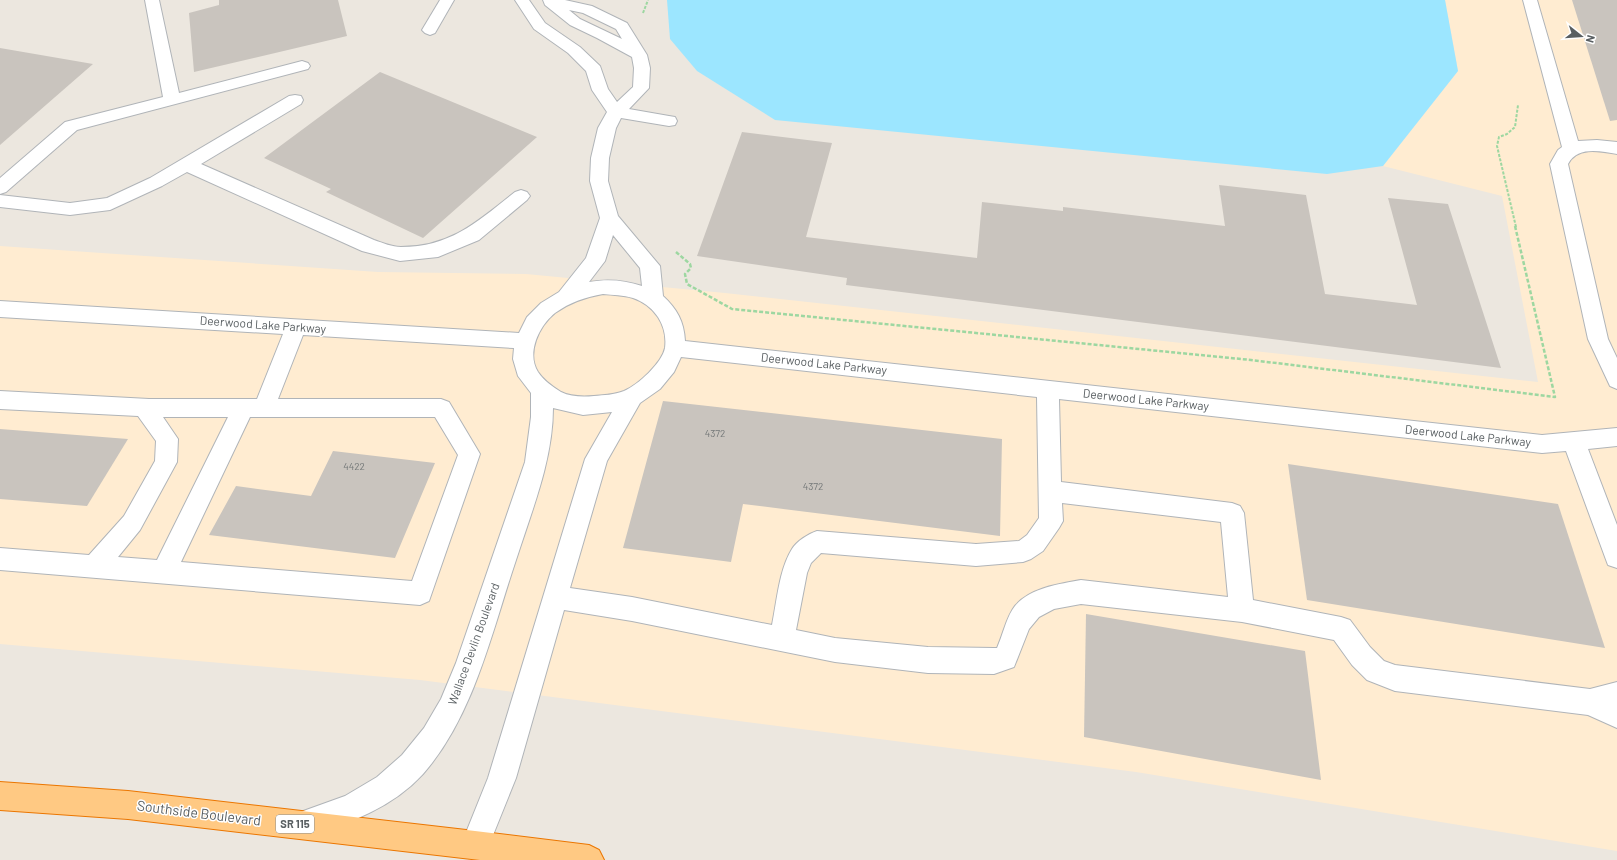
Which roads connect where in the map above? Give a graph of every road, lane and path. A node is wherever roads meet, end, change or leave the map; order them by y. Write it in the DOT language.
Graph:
graph roads {
  1 [pos="152,0"];
  2 [pos="447,0"];
  3 [pos="522,0"];
  4 [pos="648,0"];
  5 [pos="1530,0"];
  6 [pos="550,1"];
  7 [pos="642,15"];
  8 [pos="430,30"];
  9 [pos="590,30"];
  10 [pos="565,43"];
  11 [pos="639,55"];
  12 [pos="302,66"];
  13 [pos="172,99"];
  14 [pos="295,100"];
  15 [pos="1518,105"];
  16 [pos="616,112"];
  17 [pos="669,121"];
  18 [pos="1617,148"];
  19 [pos="1572,149"];
  20 [pos="186,164"];
  21 [pos="0,188"];
  22 [pos="521,196"];
  23 [pos="0,201"];
  24 [pos="609,218"];
  25 [pos="672,249"];
  26 [pos="566,297"];
  27 [pos="653,300"];
  28 [pos="2,311"];
  29 [pos="296,327"];
  30 [pos="525,341"];
  31 [pos="675,348"];
  32 [pos="1617,380"];
  33 [pos="1048,389"];
  34 [pos="542,391"];
  35 [pos="632,396"];
  36 [pos="0,400"];
  37 [pos="144,408"];
  38 [pos="254,408"];
  39 [pos="1617,437"];
  40 [pos="1574,442"];
  41 [pos="1050,491"];
  42 [pos="1617,557"];
  43 [pos="0,559"];
  44 [pos="94,567"];
  45 [pos="164,572"];
  46 [pos="556,597"];
  47 [pos="1242,610"];
  48 [pos="782,639"];
  49 [pos="1617,695"];
  50 [pos="1590,702"];
  51 [pos="1617,715"];
  52 [pos="0,796"];
  53 [pos="302,825"];
  54 [pos="469,852"];
  55 [pos="589,860"];
  1 -- 13 [label="street"];
  2 -- 8 [label="street"];
  3 -- 10 [label="street"];
  4 -- 7 [label="path"];
  5 -- 19 [label="street"];
  6 -- 9 [label="street"];
  6 -- 11 [label="street"];
  9 -- 10 [label="street"];
  9 -- 11 [label="street"];
  10 -- 16 [label="street"];
  11 -- 16 [label="street"];
  12 -- 13 [label="street"];
  13 -- 21 [label="street"];
  14 -- 20 [label="street"];
  15 -- 25 [label="path"];
  16 -- 17 [label="street"];
  16 -- 24 [label="street"];
  18 -- 19 [label="street"];
  19 -- 32 [label="street"];
  20 -- 22 [label="street"];
  20 -- 23 [label="street"];
  24 -- 26 [label="street"];
  24 -- 27 [label="street"];
  26 -- 27 [label="street"];
  26 -- 30 [label="street"];
  27 -- 31 [label="street"];
  28 -- 29 [label="street, Deerwood Lake Parkway"];
  29 -- 30 [label="street, Deerwood Lake Parkway"];
  29 -- 38 [label="street"];
  30 -- 34 [label="street"];
  31 -- 33 [label="street, Deerwood Lake Parkway"];
  31 -- 35 [label="street"];
  33 -- 40 [label="street, Deerwood Lake Parkway"];
  33 -- 41 [label="street"];
  34 -- 35 [label="street"];
  34 -- 53 [label="street, Wallace Devlin Boulevard"];
  35 -- 46 [label="street"];
  36 -- 37 [label="street"];
  37 -- 38 [label="street"];
  37 -- 44 [label="street"];
  38 -- 45 [label="street"];
  38 -- 45 [label="street"];
  39 -- 40 [label="street, Deerwood Lake Parkway"];
  40 -- 42 [label="street"];
  41 -- 47 [label="street"];
  41 -- 48 [label="street"];
  43 -- 44 [label="street"];
  44 -- 45 [label="street"];
  46 -- 48 [label="street"];
  46 -- 54 [label="street"];
  47 -- 48 [label="street"];
  47 -- 50 [label="street"];
  49 -- 50 [label="street"];
  50 -- 51 [label="street"];
  52 -- 53 [label="highway, Southside Boulevard / SR 115"];
  53 -- 54 [label="highway, Southside Boulevard / SR 115"];
  54 -- 55 [label="highway, Southside Boulevard / SR 115"];
}
